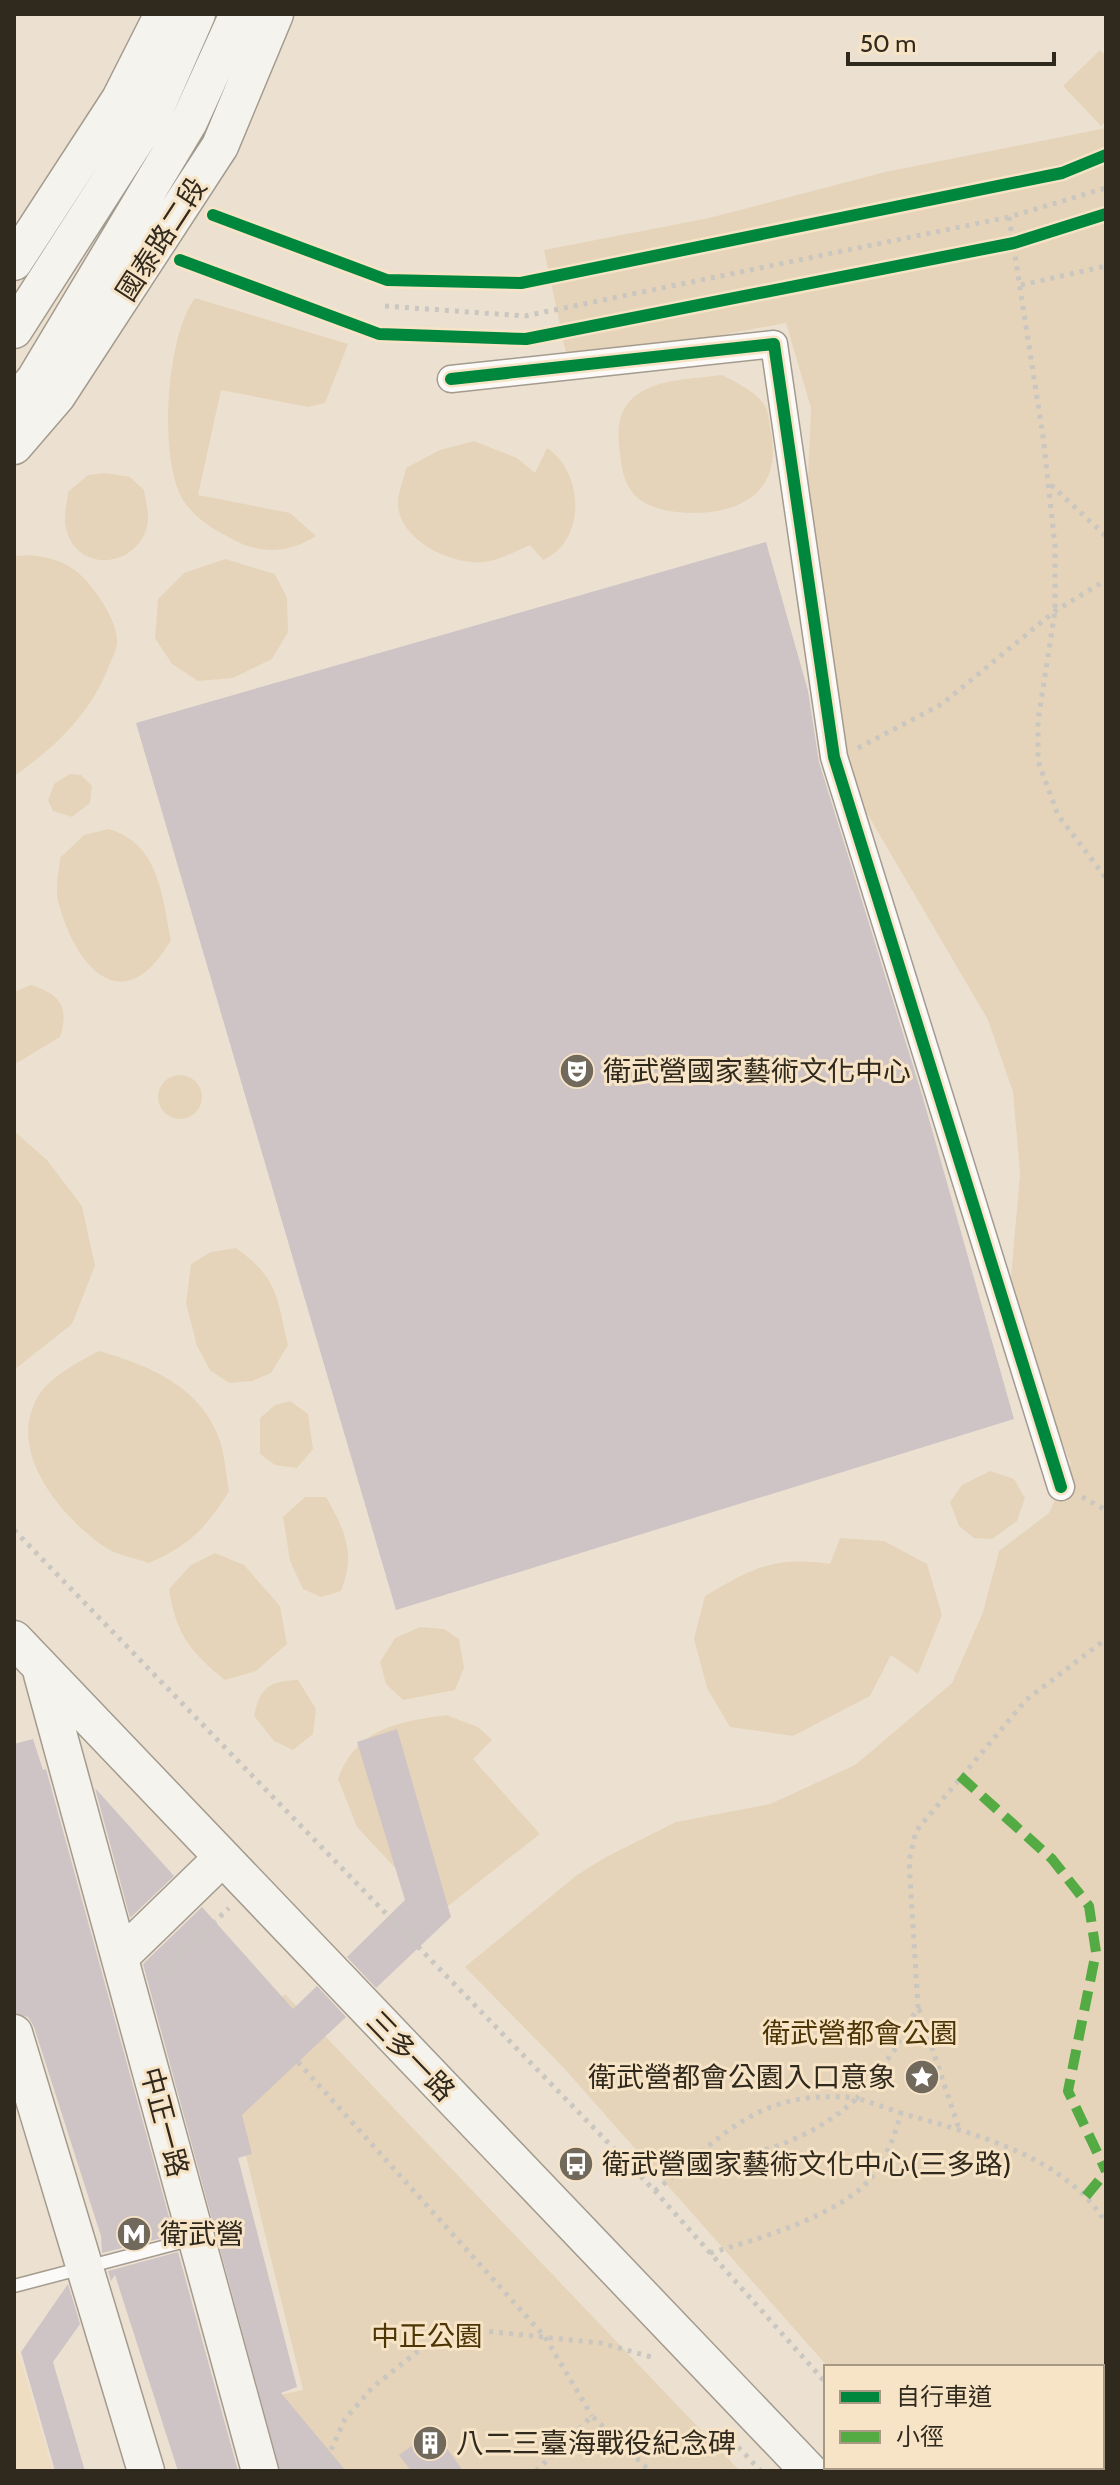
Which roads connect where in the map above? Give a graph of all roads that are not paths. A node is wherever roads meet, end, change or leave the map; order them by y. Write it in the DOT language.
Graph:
graph roads {
  1 [pos="163,14"];
  2 [pos="197,14"];
  3 [pos="238,14"];
  4 [pos="275,14"];
  5 [pos="14,262"];
  6 [pos="14,330"];
  7 [pos="451,379"];
  8 [pos="14,404"];
  9 [pos="14,446"];
  10 [pos="1061,1487"];
  11 [pos="14,1639"];
  12 [pos="28,1661"];
  13 [pos="222,1858"];
  14 [pos="120,1957"];
  15 [pos="14,2033"];
  16 [pos="197,2238"];
  17 [pos="85,2267"];
  18 [pos="14,2286"];
  19 [pos="146,2471"];
  20 [pos="260,2471"];
  21 [pos="809,2471"];
  1 -- 5 [label="street"];
  2 -- 6 [label="street"];
  3 -- 8 [label="street, 國泰路二段"];
  4 -- 9 [label="street, 國泰路二段"];
  7 -- 10 [label="street"];
  11 -- 12 [label="street, 三多一路"];
  12 -- 13 [label="street, 三多一路"];
  12 -- 14 [label="street, 中正一路"];
  13 -- 14 [label="street"];
  13 -- 21 [label="street, 三多一路"];
  14 -- 16 [label="street, 中正一路"];
  15 -- 17 [label="street"];
  16 -- 17 [label="lane"];
  16 -- 20 [label="street, 中正一路"];
  17 -- 18 [label="lane"];
  17 -- 19 [label="street"];
}
